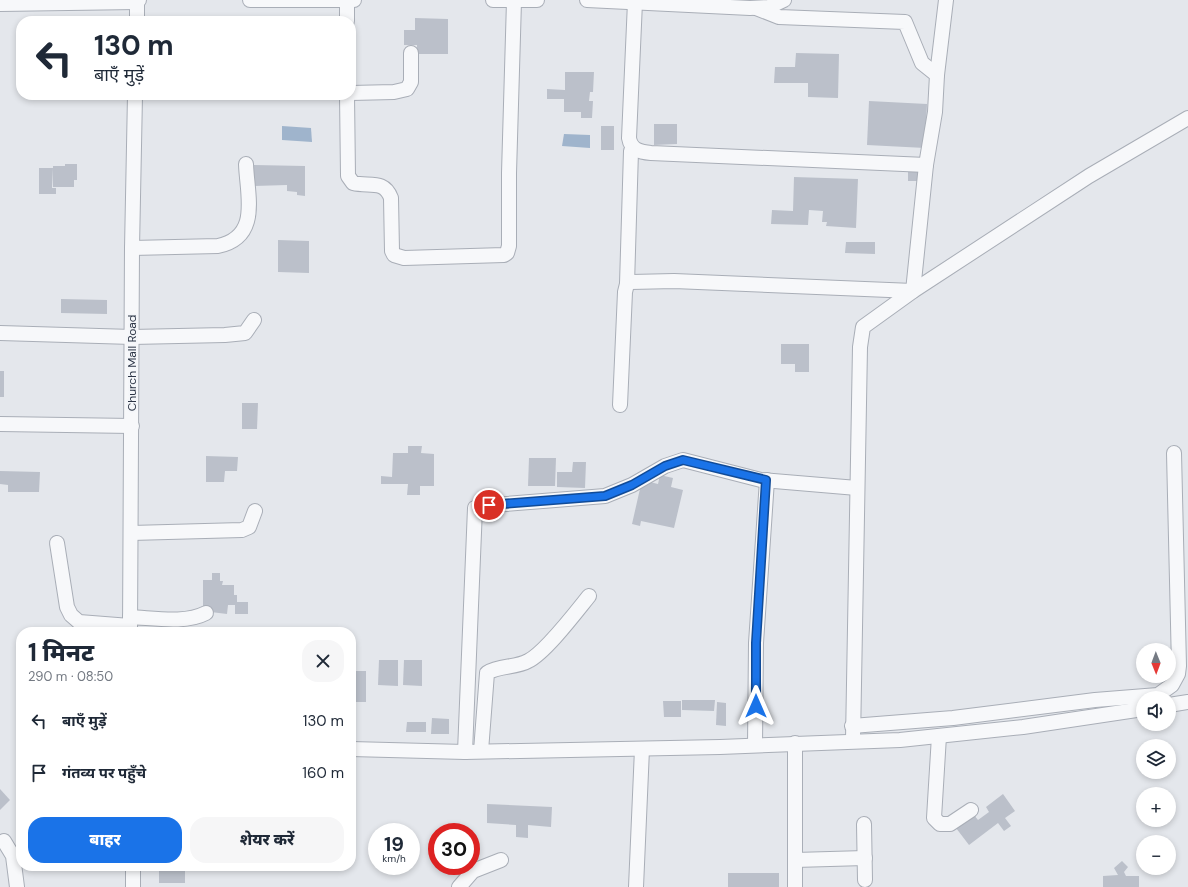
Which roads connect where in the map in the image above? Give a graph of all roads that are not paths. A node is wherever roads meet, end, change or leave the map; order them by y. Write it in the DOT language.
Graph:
graph roads {
  1 [pos="250,0"];
  2 [pos="493,0"];
  3 [pos="537,0"];
  4 [pos="587,0"];
  5 [pos="784,0"];
  6 [pos="946,0"];
  7 [pos="138,1"];
  8 [pos="350,1"];
  9 [pos="514,1"];
  10 [pos="635,2"];
  11 [pos="0,4"];
  12 [pos="756,8"];
  13 [pos="137,16"];
  14 [pos="348,16"];
  15 [pos="411,53"];
  16 [pos="937,75"];
  17 [pos="356,93"];
  18 [pos="135,100"];
  19 [pos="347,100"];
  20 [pos="1188,118"];
  21 [pos="631,151"];
  22 [pos="246,164"];
  23 [pos="926,165"];
  24 [pos="132,248"];
  25 [pos="627,284"];
  26 [pos="912,291"];
  27 [pos="254,320"];
  28 [pos="0,333"];
  29 [pos="132,337"];
  30 [pos="620,405"];
  31 [pos="0,424"];
  32 [pos="132,426"];
  33 [pos="1174,453"];
  34 [pos="766,480"];
  35 [pos="857,488"];
  36 [pos="1182,508"];
  37 [pos="255,511"];
  38 [pos="131,533"];
  39 [pos="57,543"];
  40 [pos="590,596"];
  41 [pos="206,613"];
  42 [pos="1183,614"];
  43 [pos="130,625"];
  44 [pos="1188,702"];
  45 [pos="1176,704"];
  46 [pos="1136,710"];
  47 [pos="852,726"];
  48 [pos="939,736"];
  49 [pos="853,740"];
  50 [pos="795,743"];
  51 [pos="755,745"];
  52 [pos="356,749"];
  53 [pos="642,749"];
  54 [pos="481,751"];
  55 [pos="465,752"];
  56 [pos="970,810"];
  57 [pos="864,824"];
  58 [pos="4,841"];
  59 [pos="865,858"];
  60 [pos="501,860"];
  61 [pos="795,860"];
  62 [pos="132,871"];
  63 [pos="865,880"];
  64 [pos="17,887"];
  65 [pos="133,887"];
  66 [pos="459,887"];
  67 [pos="636,887"];
  68 [pos="795,887"];
  1 -- 8 [label="street"];
  2 -- 9 [label="street"];
  3 -- 9 [label="street"];
  4 -- 10 [label="street"];
  5 -- 12 [label="street"];
  6 -- 16 [label="street"];
  7 -- 11 [label="street"];
  7 -- 13 [label="street"];
  8 -- 14 [label="street"];
  9 -- 19 [label="street"];
  10 -- 12 [label="street"];
  10 -- 23 [label="street"];
  12 -- 16 [label="street"];
  15 -- 17 [label="street"];
  16 -- 23 [label="street"];
  18 -- 24 [label="street, Church Mall Road"];
  20 -- 26 [label="street"];
  21 -- 25 [label="street"];
  22 -- 24 [label="street"];
  23 -- 26 [label="street"];
  24 -- 29 [label="street, Church Mall Road"];
  25 -- 26 [label="street"];
  25 -- 30 [label="street"];
  26 -- 35 [label="street"];
  27 -- 29 [label="street"];
  28 -- 29 [label="street"];
  29 -- 32 [label="street, Church Mall Road"];
  31 -- 32 [label="street"];
  32 -- 38 [label="street, Church Mall Road"];
  33 -- 36 [label="street"];
  34 -- 35 [label="street"];
  34 -- 51 [label="street"];
  34 -- 55 [label="street"];
  35 -- 47 [label="street"];
  36 -- 42 [label="street"];
  37 -- 38 [label="street"];
  38 -- 43 [label="street, Church Mall Road"];
  39 -- 43 [label="street"];
  40 -- 54 [label="street"];
  41 -- 43 [label="street"];
  42 -- 47 [label="street"];
  44 -- 45 [label="street"];
  46 -- 48 [label="street"];
  47 -- 49 [label="street"];
  48 -- 49 [label="street"];
  48 -- 56 [label="street"];
  49 -- 50 [label="street"];
  50 -- 51 [label="street"];
  50 -- 61 [label="street"];
  51 -- 53 [label="street"];
  52 -- 55 [label="street"];
  53 -- 54 [label="street"];
  53 -- 67 [label="street"];
  54 -- 55 [label="street"];
  57 -- 59 [label="street"];
  58 -- 64 [label="street"];
  59 -- 61 [label="street"];
  59 -- 63 [label="street"];
  60 -- 66 [label="street"];
  61 -- 68 [label="street"];
  62 -- 65 [label="street"];
}
